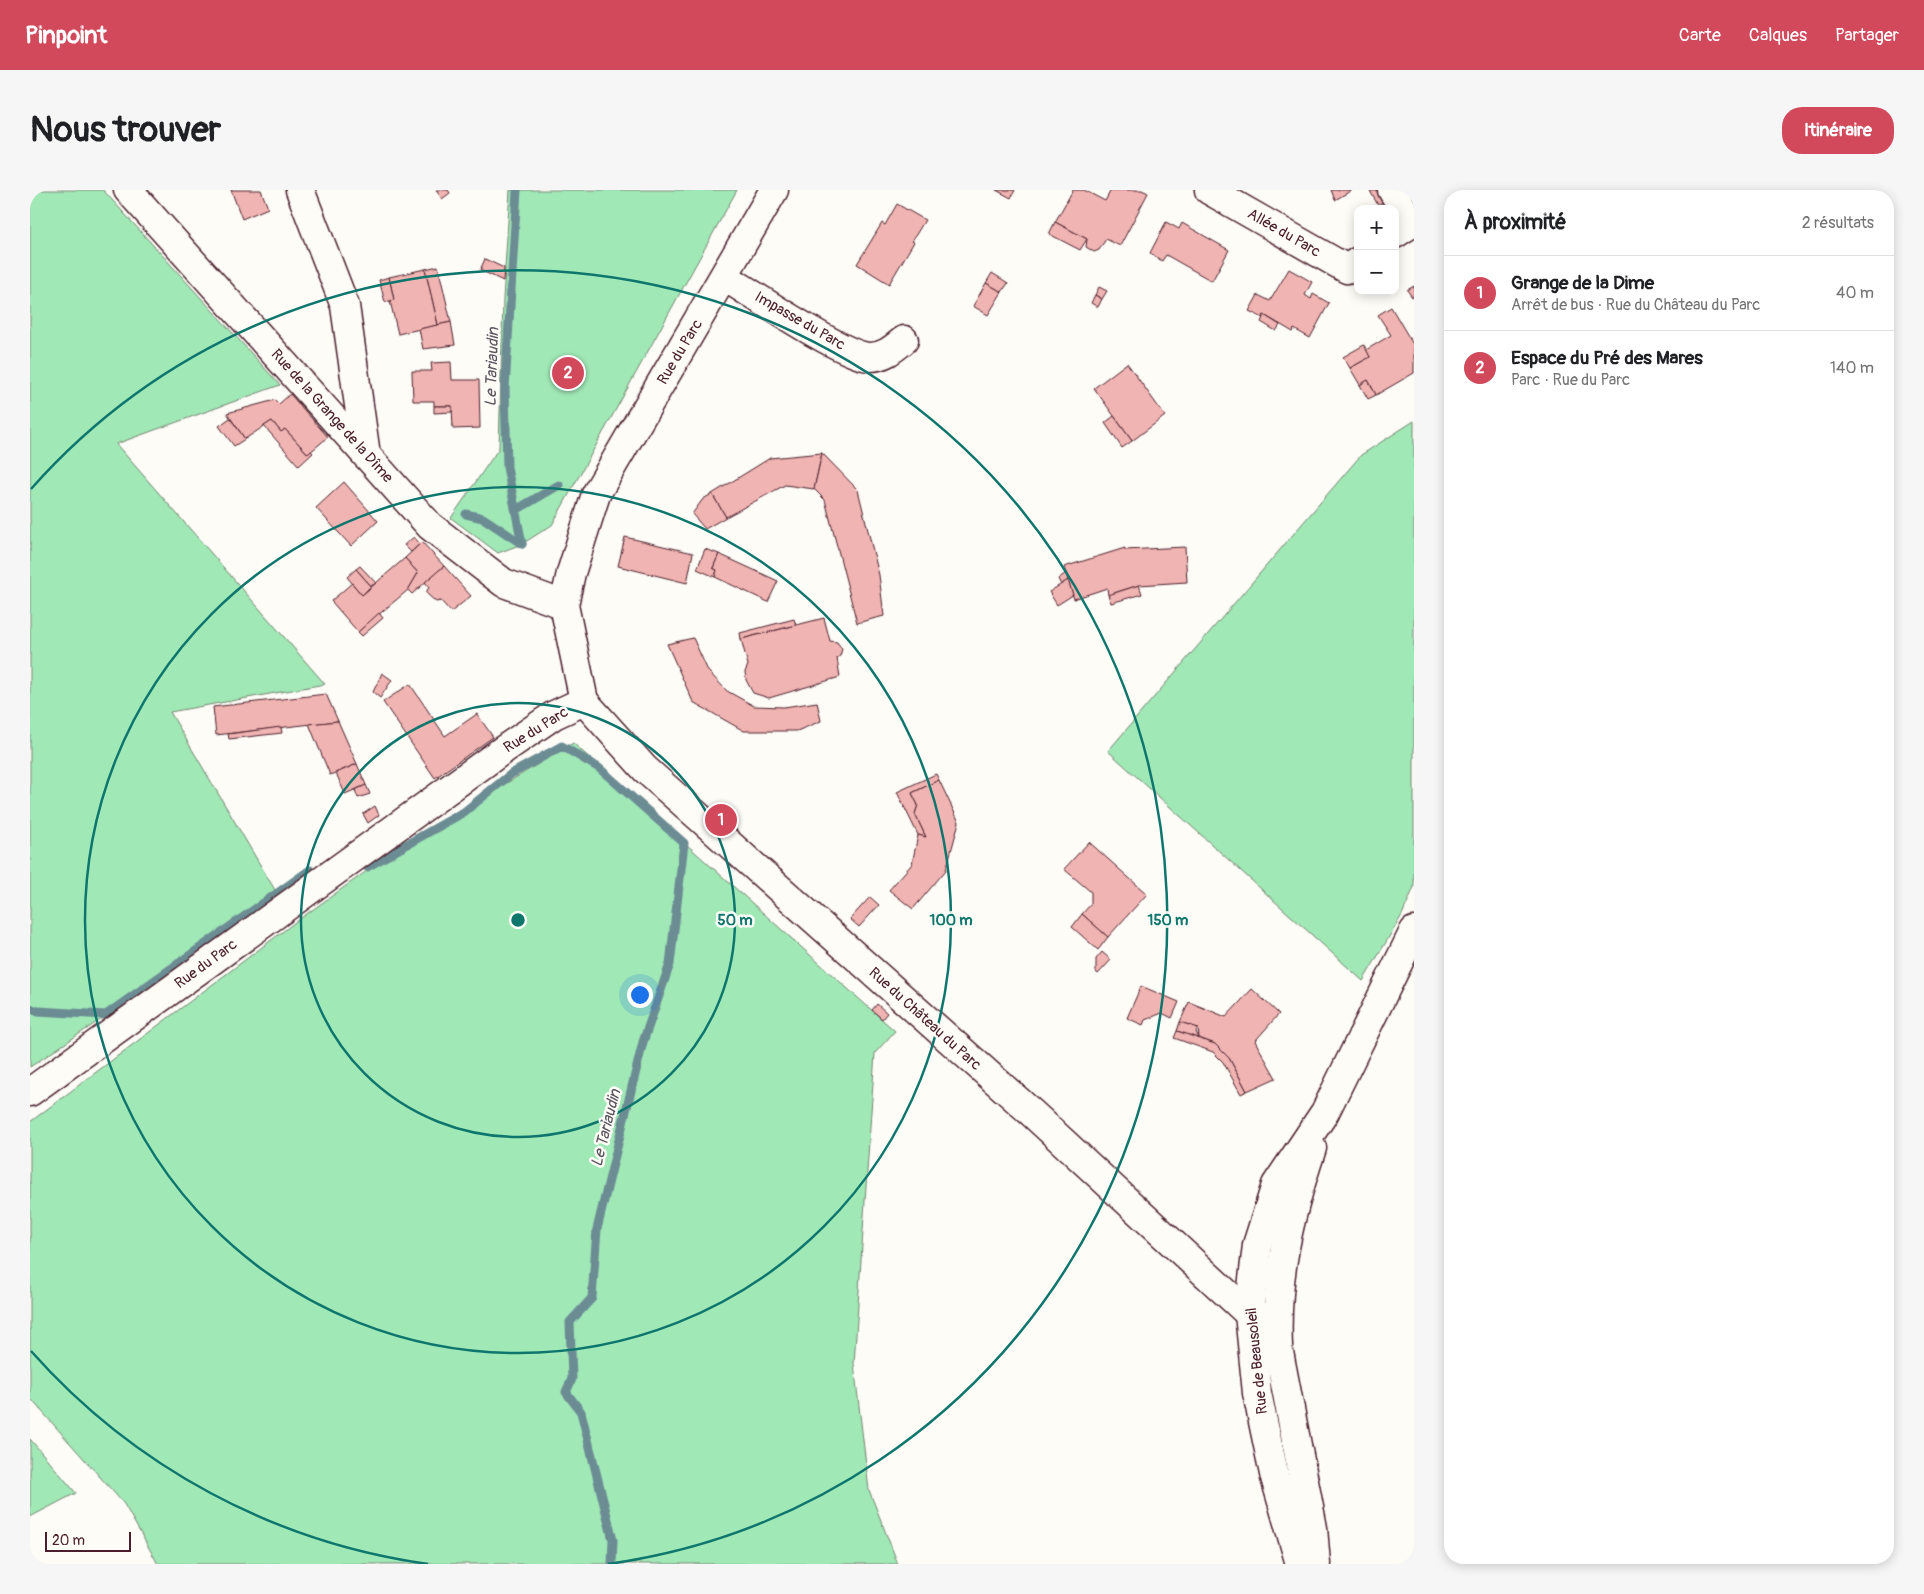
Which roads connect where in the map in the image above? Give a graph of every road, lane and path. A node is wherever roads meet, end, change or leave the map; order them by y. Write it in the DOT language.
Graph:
graph roads {
  1 [pos="128,190"];
  2 [pos="300,190"];
  3 [pos="774,190"];
  4 [pos="1209,190"];
  5 [pos="1392,190"];
  6 [pos="1399,231"];
  7 [pos="1354,264"];
  8 [pos="725,277"];
  9 [pos="904,340"];
  10 [pos="366,455"];
  11 [pos="564,605"];
  12 [pos="584,702"];
  13 [pos="1414,931"];
  14 [pos="30,1092"];
  15 [pos="1324,1112"];
  16 [pos="1249,1314"];
  17 [pos="1277,1321"];
  18 [pos="1300,1564"];
  19 [pos="1316,1564"];
  1 -- 10 [label="street, Rue de la Grange de la Dîme"];
  2 -- 10 [label="street"];
  3 -- 8 [label="street, Rue du Parc"];
  4 -- 7 [label="street, Allée du Parc"];
  5 -- 6 [label="street"];
  8 -- 9 [label="street, Impasse du Parc"];
  8 -- 11 [label="street, Rue du Parc"];
  10 -- 11 [label="street, Rue de la Grange de la Dîme"];
  11 -- 12 [label="street, Rue du Parc"];
  12 -- 14 [label="street, Rue du Parc"];
  12 -- 16 [label="street, Rue du Château du Parc"];
  13 -- 15 [label="street, Rue de Beausoleil"];
  15 -- 16 [label="street, Rue de Beausoleil"];
  15 -- 17 [label="street, Rue de Beausoleil"];
  16 -- 17 [label="street, Rue du Château du Parc"];
  16 -- 18 [label="street, Rue de Beausoleil"];
  17 -- 19 [label="street, Rue de Beausoleil"];
}
